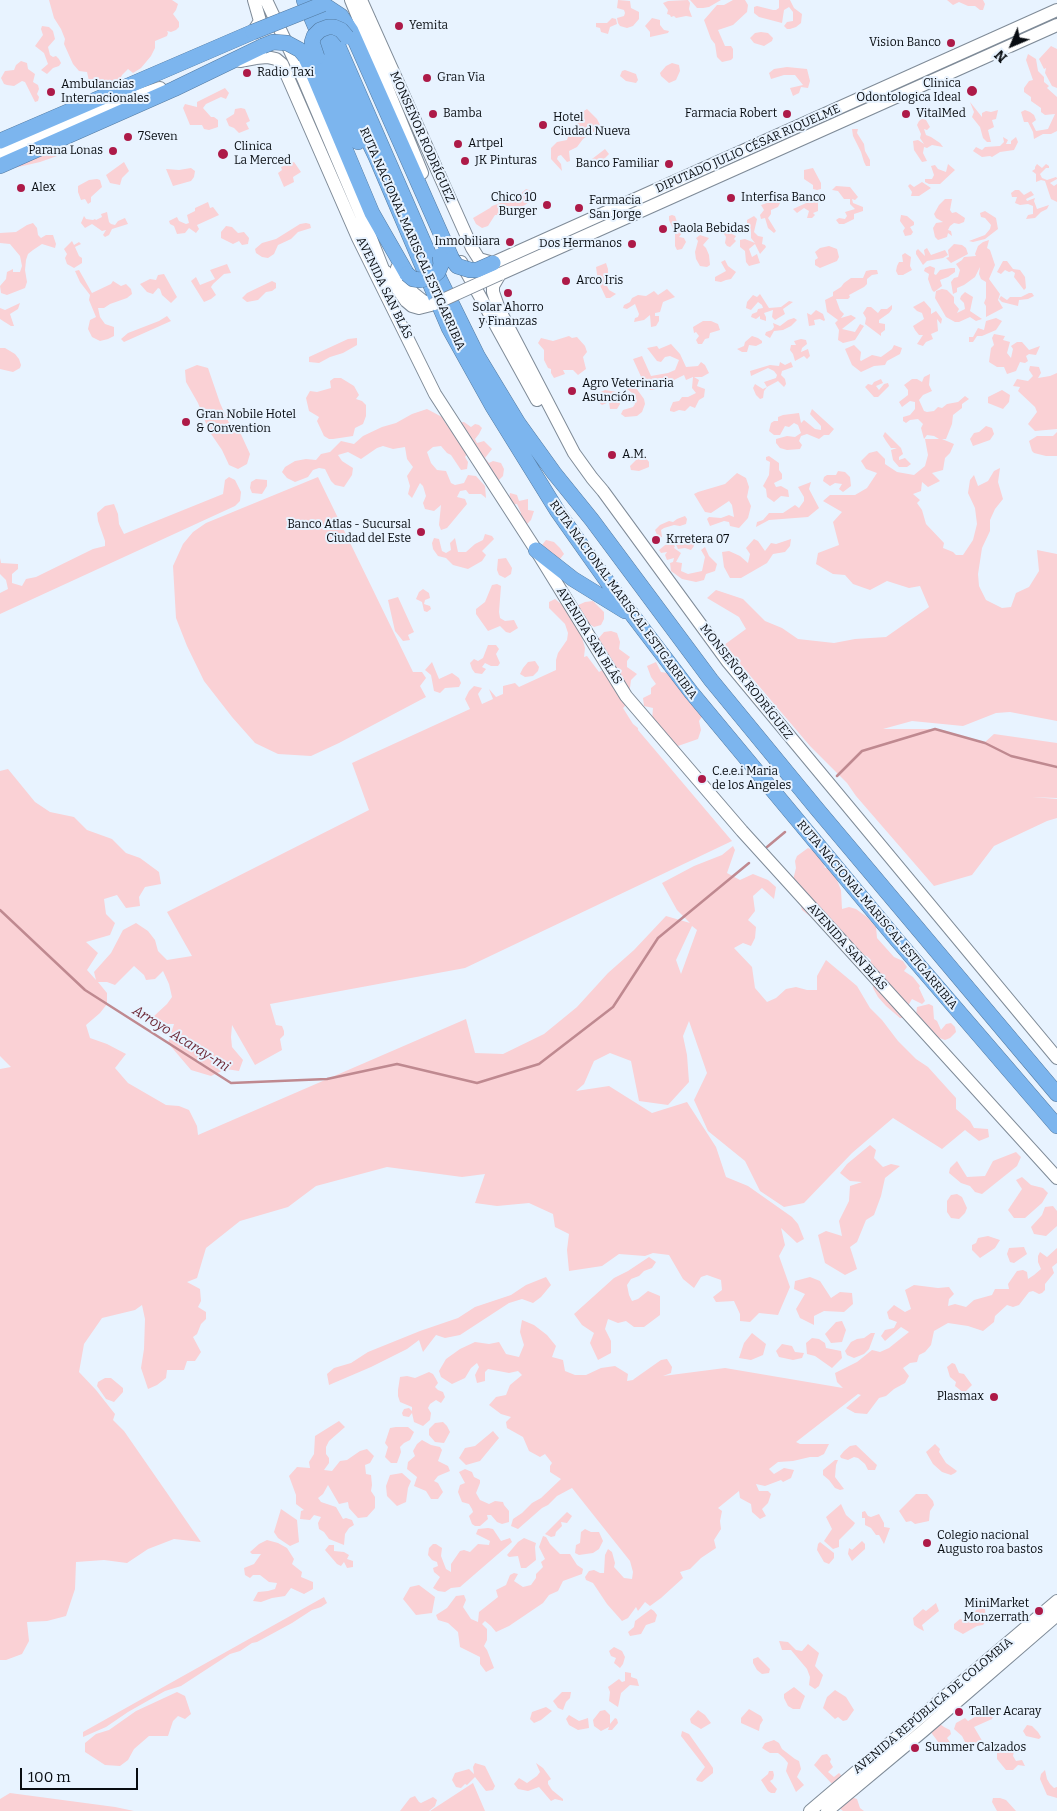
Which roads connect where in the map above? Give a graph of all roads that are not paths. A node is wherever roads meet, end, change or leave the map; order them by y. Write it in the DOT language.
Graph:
graph roads {
  1 [pos="254,0"];
  2 [pos="266,0"];
  3 [pos="304,0"];
  4 [pos="351,0"];
  5 [pos="361,0"];
  6 [pos="321,2"];
  7 [pos="1057,10"];
  8 [pos="1057,25"];
  9 [pos="253,32"];
  10 [pos="366,39"];
  11 [pos="212,50"];
  12 [pos="311,57"];
  13 [pos="220,67"];
  14 [pos="355,83"];
  15 [pos="376,87"];
  16 [pos="104,108"];
  17 [pos="0,141"];
  18 [pos="0,153"];
  19 [pos="0,166"];
  20 [pos="396,205"];
  21 [pos="372,213"];
  22 [pos="446,258"];
  23 [pos="383,268"];
  24 [pos="497,268"];
  25 [pos="434,304"];
  26 [pos="400,320"];
  27 [pos="574,454"];
  28 [pos="536,550"];
  29 [pos="634,616"];
  30 [pos="1057,1058"];
  31 [pos="1057,1094"];
  32 [pos="1057,1126"];
  33 [pos="1057,1178"];
  34 [pos="1057,1600"];
  35 [pos="1057,1615"];
  36 [pos="810,1811"];
  37 [pos="827,1811"];
  1 -- 9 [label="street"];
  2 -- 23 [label="street"];
  3 -- 20 [label="highway, RUTA NACIONAL MARISCAL ESTIGARRIBIA"];
  4 -- 10 [label="street"];
  5 -- 24 [label="street, MONSEÑOR RODRÍGUEZ"];
  6 -- 9 [label="highway, bridge"];
  6 -- 10 [label="highway"];
  6 -- 14 [label="highway, RUTA NACIONAL MARISCAL ESTIGARRIBIA"];
  6 -- 15 [label="highway"];
  7 -- 24 [label="street, DIPUTADO JULIO CÉSAR RIQUELME"];
  8 -- 24 [label="street, DIPUTADO JULIO CÉSAR RIQUELME"];
  9 -- 11 [label="highway"];
  10 -- 27 [label="street"];
  11 -- 16 [label="street"];
  11 -- 17 [label="highway"];
  12 -- 13 [label="highway, bridge"];
  12 -- 15 [label="highway, bridge"];
  12 -- 20 [label="highway"];
  12 -- 21 [label="highway"];
  13 -- 16 [label="street, AVENIDA SAN BLÁS"];
  13 -- 19 [label="highway"];
  13 -- 26 [label="street, AVENIDA SAN BLÁS"];
  14 -- 22 [label="highway"];
  14 -- 31 [label="highway, RUTA NACIONAL MARISCAL ESTIGARRIBIA"];
  15 -- 22 [label="highway"];
  16 -- 18 [label="street"];
  20 -- 29 [label="highway, RUTA NACIONAL MARISCAL ESTIGARRIBIA"];
  21 -- 22 [label="highway, bridge"];
  21 -- 25 [label="street"];
  22 -- 24 [label="highway, bridge"];
  23 -- 25 [label="street"];
  23 -- 26 [label="street"];
  24 -- 25 [label="street, bridge"];
  24 -- 27 [label="street, MONSEÑOR RODRÍGUEZ"];
  26 -- 28 [label="street, AVENIDA SAN BLÁS"];
  27 -- 30 [label="street, MONSEÑOR RODRÍGUEZ"];
  28 -- 29 [label="highway"];
  28 -- 33 [label="street, AVENIDA SAN BLÁS"];
  29 -- 32 [label="highway, RUTA NACIONAL MARISCAL ESTIGARRIBIA"];
  34 -- 36 [label="street, AVENIDA REPÚBLICA DE COLOMBIA"];
  35 -- 37 [label="street, AVENIDA REPÚBLICA DE COLOMBIA"];
}
